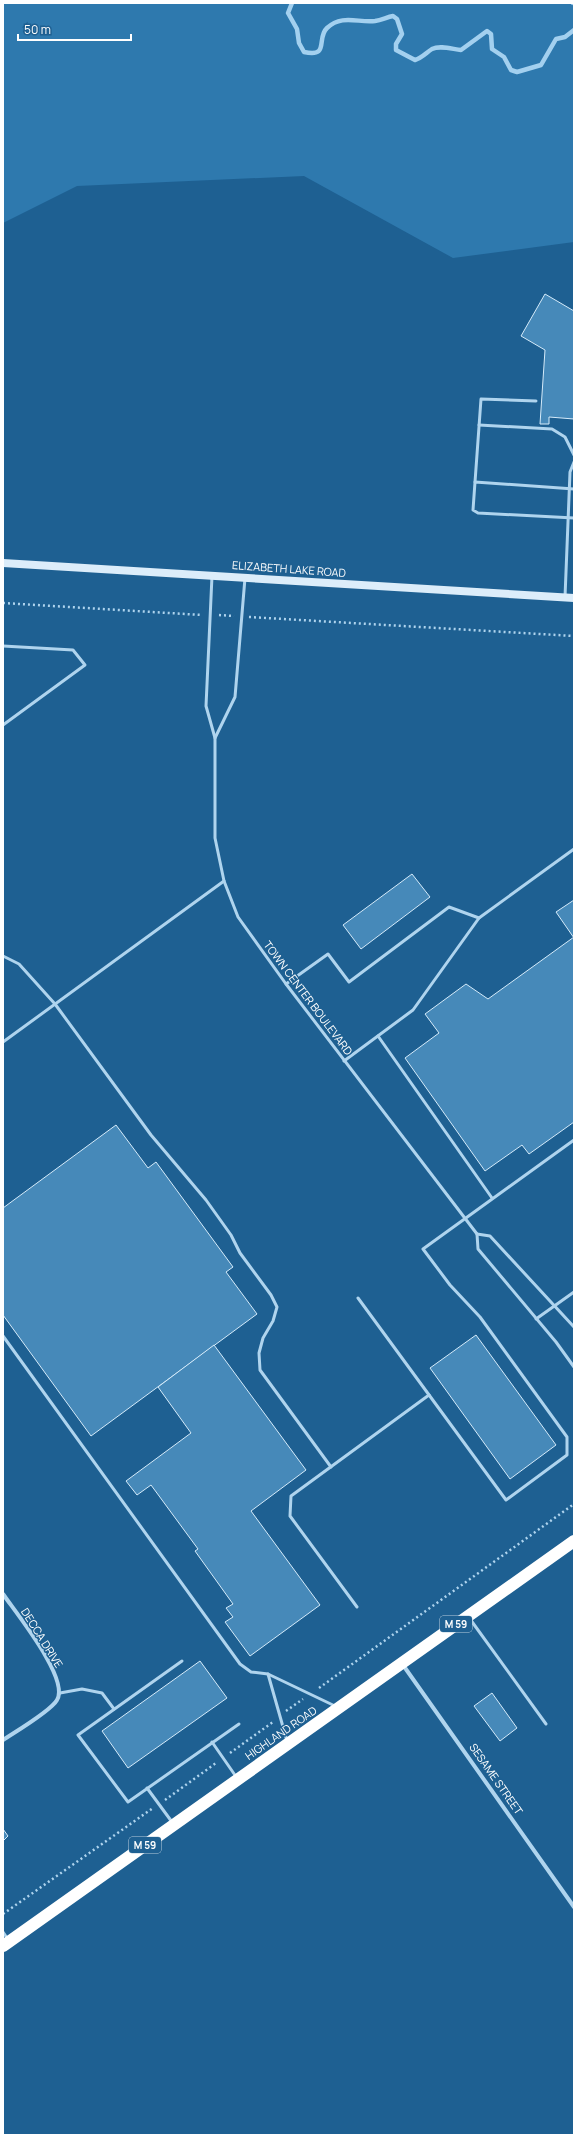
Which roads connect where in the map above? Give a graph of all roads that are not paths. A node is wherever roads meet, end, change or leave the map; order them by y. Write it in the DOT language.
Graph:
graph roads {
  1 [pos="536,400"];
  2 [pos="479,426"];
  3 [pos="574,454"];
  4 [pos="574,462"];
  5 [pos="475,482"];
  6 [pos="570,488"];
  7 [pos="574,489"];
  8 [pos="568,518"];
  9 [pos="574,518"];
  10 [pos="3,563"];
  11 [pos="212,575"];
  12 [pos="245,577"];
  13 [pos="570,598"];
  14 [pos="3,646"];
  15 [pos="3,725"];
  16 [pos="215,738"];
  17 [pos="574,849"];
  18 [pos="224,881"];
  19 [pos="479,918"];
  20 [pos="3,956"];
  21 [pos="286,984"];
  22 [pos="55,1004"];
  23 [pos="378,1036"];
  24 [pos="3,1042"];
  25 [pos="344,1061"];
  26 [pos="574,1140"];
  27 [pos="492,1198"];
  28 [pos="463,1218"];
  29 [pos="476,1234"];
  30 [pos="574,1292"];
  31 [pos="358,1298"];
  32 [pos="554,1306"];
  33 [pos="536,1320"];
  34 [pos="574,1327"];
  35 [pos="3,1336"];
  36 [pos="574,1367"];
  37 [pos="428,1395"];
  38 [pos="331,1467"];
  39 [pos="574,1541"];
  40 [pos="3,1594"];
  41 [pos="357,1607"];
  42 [pos="467,1616"];
  43 [pos="182,1661"];
  44 [pos="402,1663"];
  45 [pos="268,1674"];
  46 [pos="60,1693"];
  47 [pos="338,1708"];
  48 [pos="114,1709"];
  49 [pos="239,1724"];
  50 [pos="546,1724"];
  51 [pos="3,1740"];
  52 [pos="212,1742"];
  53 [pos="288,1744"];
  54 [pos="238,1779"];
  55 [pos="147,1788"];
  56 [pos="174,1825"];
  57 [pos="574,1906"];
  58 [pos="5,1940"];
  1 -- 2 [label="lane"];
  2 -- 3 [label="lane"];
  2 -- 5 [label="lane"];
  4 -- 6 [label="lane"];
  5 -- 6 [label="lane"];
  5 -- 8 [label="lane"];
  6 -- 7 [label="lane"];
  6 -- 8 [label="lane"];
  8 -- 9 [label="lane"];
  8 -- 13 [label="lane"];
  10 -- 11 [label="street, ELIZABETH LAKE ROAD"];
  11 -- 12 [label="street, ELIZABETH LAKE ROAD"];
  11 -- 16 [label="lane, TOWN CENTER BOULEVARD"];
  12 -- 13 [label="street, ELIZABETH LAKE ROAD"];
  12 -- 16 [label="lane, TOWN CENTER BOULEVARD"];
  14 -- 15 [label="lane"];
  16 -- 18 [label="lane, TOWN CENTER BOULEVARD"];
  17 -- 19 [label="lane"];
  18 -- 21 [label="lane, TOWN CENTER BOULEVARD"];
  18 -- 22 [label="lane"];
  19 -- 21 [label="lane"];
  19 -- 23 [label="lane"];
  20 -- 22 [label="lane"];
  21 -- 25 [label="lane, TOWN CENTER BOULEVARD"];
  22 -- 24 [label="lane"];
  22 -- 38 [label="lane"];
  23 -- 25 [label="lane"];
  23 -- 27 [label="lane"];
  25 -- 28 [label="lane, TOWN CENTER BOULEVARD"];
  26 -- 27 [label="lane"];
  27 -- 28 [label="lane"];
  28 -- 29 [label="lane, TOWN CENTER BOULEVARD"];
  28 -- 37 [label="lane"];
  29 -- 32 [label="lane"];
  29 -- 33 [label="lane, TOWN CENTER BOULEVARD"];
  30 -- 32 [label="lane"];
  31 -- 37 [label="lane"];
  32 -- 33 [label="lane"];
  32 -- 34 [label="lane"];
  33 -- 36 [label="lane, TOWN CENTER BOULEVARD"];
  35 -- 45 [label="lane"];
  37 -- 38 [label="lane"];
  38 -- 41 [label="lane"];
  39 -- 42 [label="highway, HIGHLAND ROAD / M 59"];
  40 -- 46 [label="street, DECCA DRIVE"];
  42 -- 44 [label="highway, HIGHLAND ROAD / M 59"];
  42 -- 50 [label="lane"];
  43 -- 48 [label="lane"];
  44 -- 47 [label="highway, HIGHLAND ROAD / M 59"];
  44 -- 57 [label="street, SESAME STREET"];
  45 -- 47 [label="lane"];
  45 -- 53 [label="lane"];
  46 -- 48 [label="lane"];
  46 -- 51 [label="street"];
  47 -- 53 [label="highway, HIGHLAND ROAD / M 59"];
  48 -- 55 [label="lane"];
  49 -- 52 [label="lane"];
  52 -- 54 [label="lane"];
  52 -- 55 [label="lane"];
  53 -- 54 [label="highway, HIGHLAND ROAD / M 59"];
  54 -- 56 [label="highway, HIGHLAND ROAD / M 59"];
  55 -- 56 [label="lane"];
  56 -- 58 [label="highway, HIGHLAND ROAD / M 59"];
}
